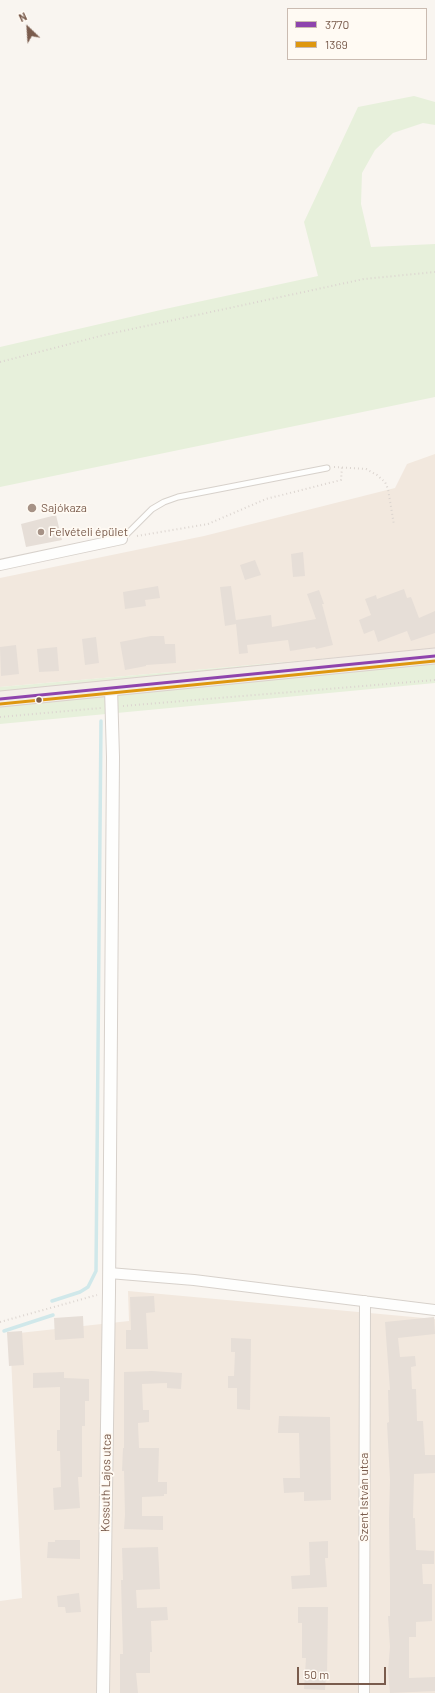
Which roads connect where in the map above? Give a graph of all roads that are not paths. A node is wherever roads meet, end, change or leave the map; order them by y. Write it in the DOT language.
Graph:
graph roads {
  1 [pos="327,468"];
  2 [pos="122,539"];
  3 [pos="0,565"];
  4 [pos="435,656"];
  5 [pos="111,688"];
  6 [pos="0,699"];
  7 [pos="108,1273"];
  8 [pos="364,1301"];
  9 [pos="435,1310"];
  10 [pos="103,1693"];
  11 [pos="364,1693"];
  1 -- 2 [label="lane"];
  2 -- 3 [label="street"];
  4 -- 5 [label="main road"];
  5 -- 6 [label="main road"];
  5 -- 7 [label="street, Kossuth Lajos utca"];
  7 -- 8 [label="street"];
  7 -- 10 [label="street, Kossuth Lajos utca"];
  8 -- 9 [label="street"];
  8 -- 11 [label="street, Szent István utca"];
}
